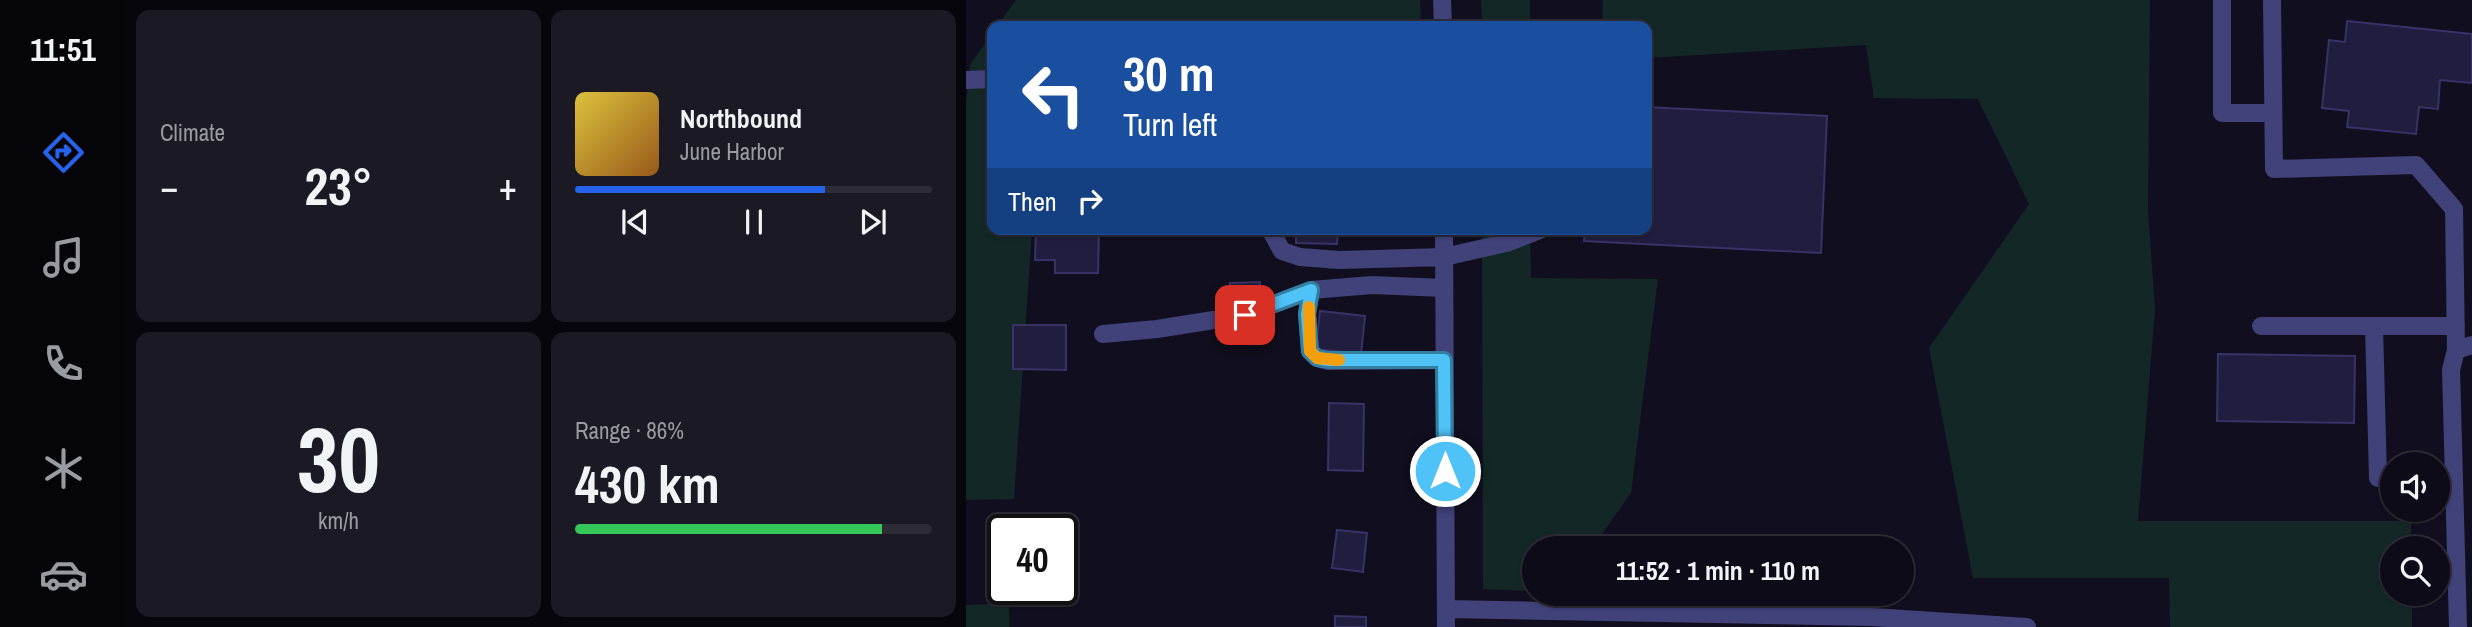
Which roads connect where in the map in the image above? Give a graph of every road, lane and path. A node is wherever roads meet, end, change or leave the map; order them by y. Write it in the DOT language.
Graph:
graph roads {
  1 [pos="1443,0"];
  2 [pos="2222,0"];
  3 [pos="2272,0"];
  4 [pos="1443,21"];
  5 [pos="987,79"];
  6 [pos="966,80"];
  7 [pos="2273,113"];
  8 [pos="1273,235"];
  9 [pos="1444,235"];
  10 [pos="1527,235"];
  11 [pos="1444,257"];
  12 [pos="1444,289"];
  13 [pos="1311,290"];
  14 [pos="2261,326"];
  15 [pos="2374,326"];
  16 [pos="2456,326"];
  17 [pos="1103,334"];
  18 [pos="2464,347"];
  19 [pos="1444,360"];
  20 [pos="2378,478"];
  21 [pos="1446,609"];
  22 [pos="1446,627"];
  23 [pos="2026,627"];
  24 [pos="2458,627"];
  1 -- 4 [label="street"];
  2 -- 7 [label="street"];
  3 -- 7 [label="street"];
  5 -- 6 [label="street"];
  7 -- 16 [label="street"];
  8 -- 11 [label="street"];
  9 -- 11 [label="street"];
  10 -- 11 [label="street"];
  11 -- 12 [label="street"];
  12 -- 13 [label="street"];
  12 -- 19 [label="street"];
  13 -- 17 [label="street"];
  13 -- 19 [label="street"];
  14 -- 15 [label="street"];
  15 -- 16 [label="street"];
  15 -- 20 [label="street"];
  16 -- 18 [label="street"];
  18 -- 24 [label="street"];
  19 -- 21 [label="street"];
  21 -- 22 [label="street"];
  21 -- 23 [label="street"];
}
